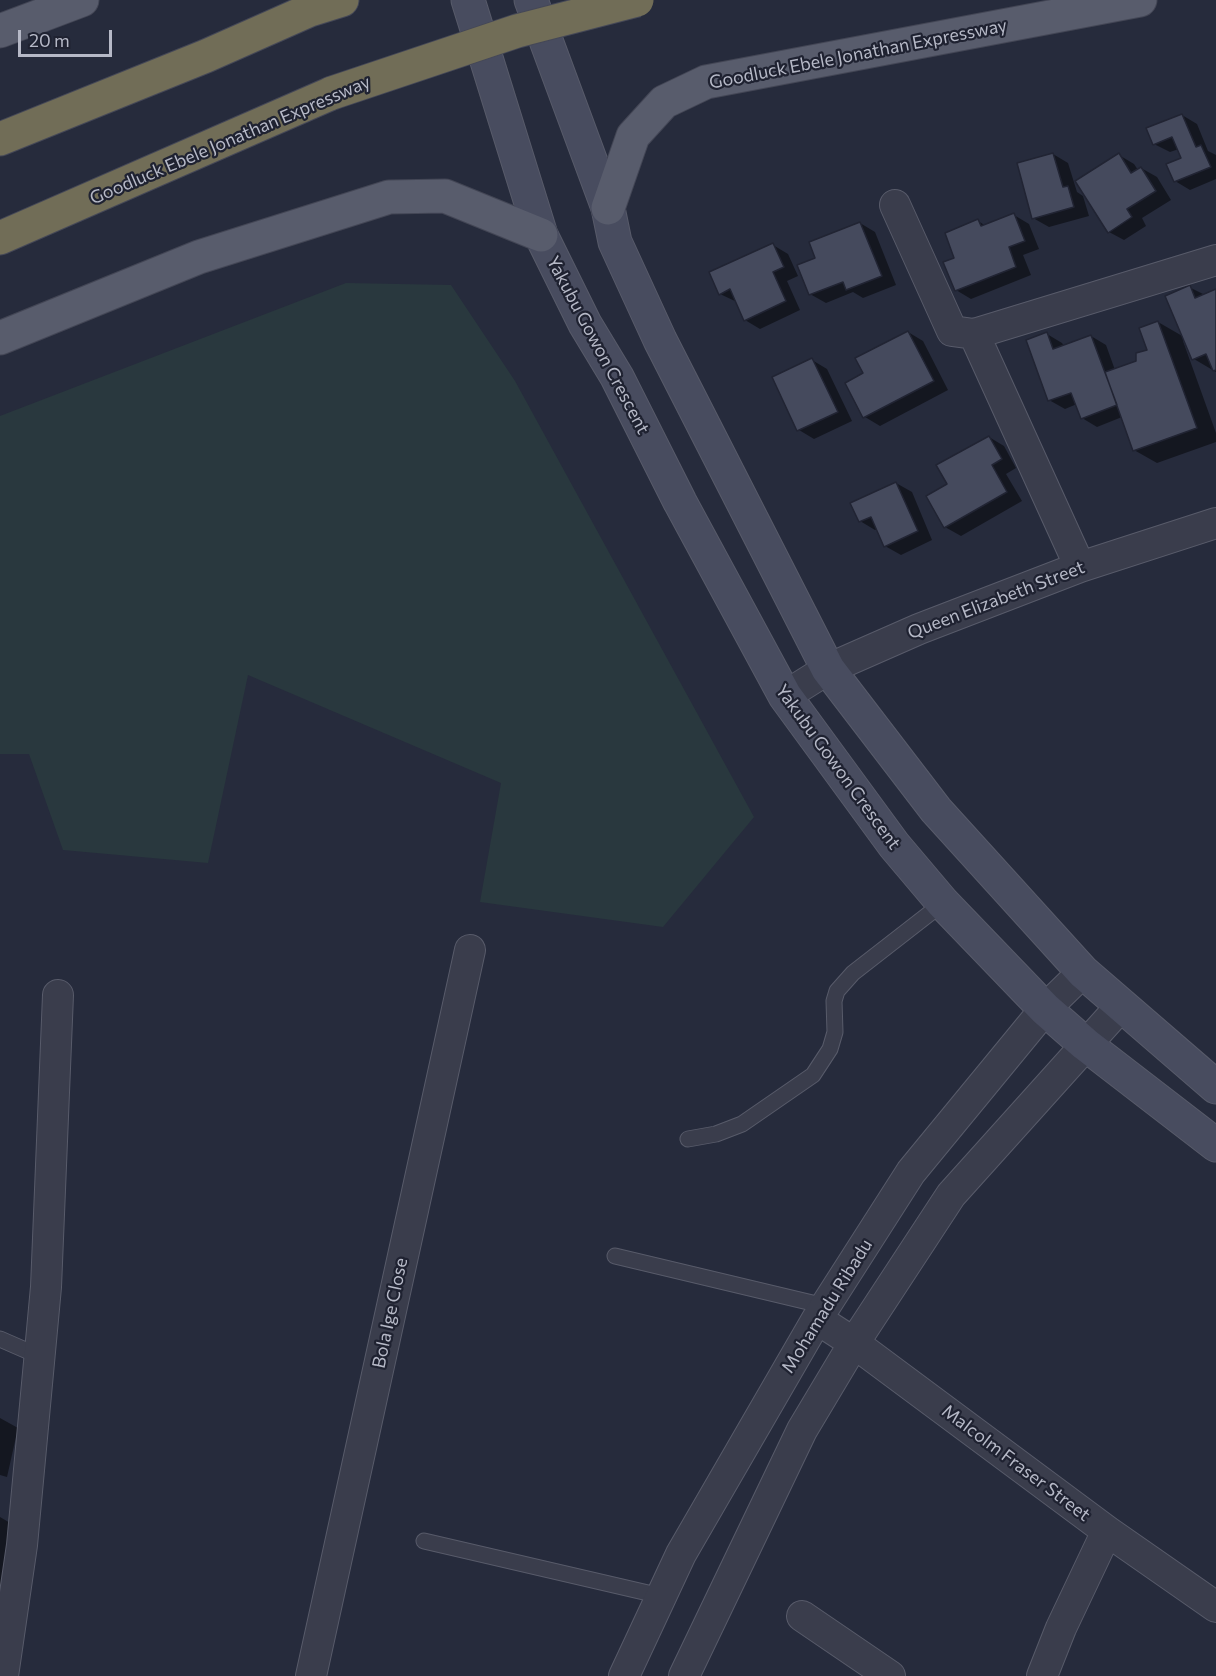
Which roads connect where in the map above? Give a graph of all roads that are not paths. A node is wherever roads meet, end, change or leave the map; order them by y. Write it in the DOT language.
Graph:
graph roads {
  1 [pos="82,0"];
  2 [pos="342,0"];
  3 [pos="468,0"];
  4 [pos="531,0"];
  5 [pos="637,0"];
  6 [pos="1140,0"];
  7 [pos="0,31"];
  8 [pos="0,139"];
  9 [pos="895,205"];
  10 [pos="608,208"];
  11 [pos="541,235"];
  12 [pos="0,238"];
  13 [pos="1216,260"];
  14 [pos="974,334"];
  15 [pos="0,338"];
  16 [pos="1216,523"];
  17 [pos="1080,567"];
  18 [pos="828,669"];
  19 [pos="785,696"];
  20 [pos="944,903"];
  21 [pos="470,950"];
  22 [pos="1083,972"];
  23 [pos="58,995"];
  24 [pos="1121,1006"];
  25 [pos="1044,1009"];
  26 [pos="1085,1044"];
  27 [pos="1216,1087"];
  28 [pos="688,1139"];
  29 [pos="1216,1145"];
  30 [pos="615,1256"];
  31 [pos="821,1312"];
  32 [pos="0,1339"];
  33 [pos="854,1343"];
  34 [pos="39,1356"];
  35 [pos="1107,1531"];
  36 [pos="424,1541"];
  37 [pos="661,1596"];
  38 [pos="1216,1607"];
  39 [pos="802,1616"];
  40 [pos="3,1676"];
  41 [pos="311,1676"];
  42 [pos="624,1676"];
  43 [pos="684,1676"];
  44 [pos="890,1676"];
  45 [pos="1042,1676"];
  1 -- 7 [label="main road"];
  2 -- 8 [label="highway"];
  3 -- 11 [label="main road, Yakubu Gowon Crescent"];
  4 -- 10 [label="main road"];
  5 -- 12 [label="highway, Goodluck Ebele Jonathan Expressway, bridge"];
  6 -- 10 [label="main road, Goodluck Ebele Jonathan Expressway"];
  9 -- 14 [label="street"];
  10 -- 18 [label="main road"];
  11 -- 15 [label="main road"];
  11 -- 19 [label="main road, Yakubu Gowon Crescent"];
  13 -- 14 [label="street"];
  14 -- 17 [label="street"];
  16 -- 17 [label="street, Queen Elizabeth Street"];
  17 -- 18 [label="street, Queen Elizabeth Street"];
  18 -- 19 [label="street, Queen Elizabeth Street"];
  18 -- 22 [label="main road"];
  19 -- 20 [label="main road, Yakubu Gowon Crescent"];
  20 -- 25 [label="main road, Yakubu Gowon Crescent"];
  20 -- 28 [label="lane"];
  21 -- 41 [label="street, Bola Ige Close"];
  22 -- 24 [label="main road"];
  22 -- 25 [label="street, Mohamadu Ribadu"];
  23 -- 34 [label="street"];
  24 -- 26 [label="street"];
  24 -- 27 [label="main road"];
  25 -- 26 [label="main road, Yakubu Gowon Crescent"];
  25 -- 31 [label="street, Mohamadu Ribadu"];
  26 -- 29 [label="main road, Yakubu Gowon Crescent"];
  26 -- 33 [label="street"];
  30 -- 31 [label="lane"];
  31 -- 33 [label="street, Malcolm Fraser Street"];
  31 -- 37 [label="street, Mohamadu Ribadu"];
  32 -- 34 [label="lane"];
  33 -- 35 [label="street, Malcolm Fraser Street"];
  33 -- 43 [label="street"];
  34 -- 40 [label="street"];
  35 -- 38 [label="street, Malcolm Fraser Street"];
  35 -- 45 [label="street"];
  36 -- 37 [label="lane"];
  37 -- 42 [label="street, Mohamadu Ribadu"];
  39 -- 44 [label="street"];
}
